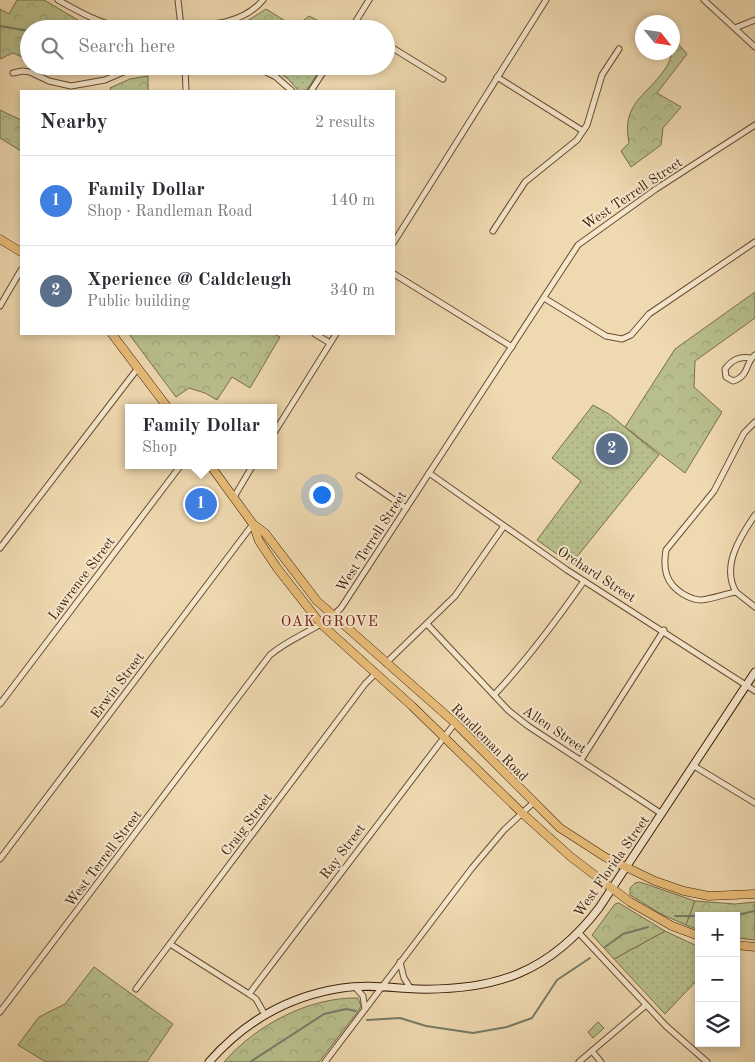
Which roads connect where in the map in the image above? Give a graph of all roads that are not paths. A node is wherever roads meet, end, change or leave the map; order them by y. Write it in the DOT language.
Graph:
graph roads {
  1 [pos="58,0"];
  2 [pos="178,0"];
  3 [pos="263,0"];
  4 [pos="369,0"];
  5 [pos="546,0"];
  6 [pos="704,0"];
  7 [pos="96,20"];
  8 [pos="180,20"];
  9 [pos="234,20"];
  10 [pos="357,20"];
  11 [pos="755,20"];
  12 [pos="736,28"];
  13 [pos="755,47"];
  14 [pos="618,49"];
  15 [pos="395,50"];
  16 [pos="20,71"];
  17 [pos="13,73"];
  18 [pos="36,75"];
  19 [pos="116,75"];
  20 [pos="186,75"];
  21 [pos="272,75"];
  22 [pos="321,75"];
  23 [pos="498,77"];
  24 [pos="443,79"];
  25 [pos="186,90"];
  26 [pos="291,90"];
  27 [pos="312,90"];
  28 [pos="755,125"];
  29 [pos="583,131"];
  30 [pos="493,230"];
  31 [pos="0,239"];
  32 [pos="395,240"];
  33 [pos="755,242"];
  34 [pos="20,251"];
  35 [pos="20,272"];
  36 [pos="395,275"];
  37 [pos="544,298"];
  38 [pos="0,306"];
  39 [pos="113,335"];
  40 [pos="317,335"];
  41 [pos="335,335"];
  42 [pos="330,343"];
  43 [pos="512,347"];
  44 [pos="753,356"];
  45 [pos="138,368"];
  46 [pos="165,404"];
  47 [pos="755,422"];
  48 [pos="277,428"];
  49 [pos="178,469"];
  50 [pos="213,469"];
  51 [pos="251,469"];
  52 [pos="429,473"];
  53 [pos="359,476"];
  54 [pos="234,496"];
  55 [pos="406,508"];
  56 [pos="755,515"];
  57 [pos="253,524"];
  58 [pos="504,526"];
  59 [pos="0,548"];
  60 [pos="584,581"];
  61 [pos="736,592"];
  62 [pos="755,607"];
  63 [pos="333,616"];
  64 [pos="321,624"];
  65 [pos="427,624"];
  66 [pos="664,630"];
  67 [pos="386,663"];
  68 [pos="755,672"];
  69 [pos="375,674"];
  70 [pos="747,685"];
  71 [pos="755,691"];
  72 [pos="494,695"];
  73 [pos="0,704"];
  74 [pos="455,723"];
  75 [pos="444,735"];
  76 [pos="581,760"];
  77 [pos="694,766"];
  78 [pos="533,803"];
  79 [pos="755,803"];
  80 [pos="522,813"];
  81 [pos="662,814"];
  82 [pos="0,859"];
  83 [pos="627,866"];
  84 [pos="613,888"];
  85 [pos="755,894"];
  86 [pos="579,933"];
  87 [pos="695,935"];
  88 [pos="170,944"];
  89 [pos="740,945"];
  90 [pos="755,947"];
  91 [pos="400,962"];
  92 [pos="383,986"];
  93 [pos="355,987"];
  94 [pos="411,988"];
  95 [pos="136,989"];
  96 [pos="249,994"];
  97 [pos="646,1005"];
  98 [pos="365,1010"];
  99 [pos="0,1012"];
  100 [pos="265,1015"];
  101 [pos="592,1051"];
  102 [pos="209,1062"];
  103 [pos="326,1062"];
  104 [pos="579,1062"];
  105 [pos="601,1062"];
  106 [pos="707,1062"];
  1 -- 7 [label="street"];
  2 -- 8 [label="street"];
  3 -- 9 [label="street"];
  4 -- 10 [label="street"];
  5 -- 23 [label="street"];
  6 -- 12 [label="street"];
  11 -- 12 [label="street"];
  12 -- 13 [label="street"];
  14 -- 29 [label="street"];
  15 -- 24 [label="street"];
  16 -- 17 [label="street"];
  18 -- 19 [label="street"];
  20 -- 25 [label="street"];
  21 -- 26 [label="street"];
  22 -- 27 [label="street"];
  23 -- 29 [label="street"];
  23 -- 32 [label="street"];
  28 -- 37 [label="street, West Terrell Street"];
  29 -- 30 [label="street"];
  31 -- 34 [label="main road"];
  33 -- 37 [label="street"];
  35 -- 38 [label="street"];
  36 -- 43 [label="street"];
  37 -- 43 [label="street, West Terrell Street"];
  39 -- 45 [label="main road"];
  40 -- 42 [label="street"];
  41 -- 42 [label="street"];
  42 -- 48 [label="street"];
  43 -- 52 [label="street, West Terrell Street"];
  44 -- 44 [label="street"];
  45 -- 46 [label="main road"];
  45 -- 59 [label="street"];
  47 -- 61 [label="street"];
  49 -- 73 [label="street, Lawrence Street"];
  50 -- 54 [label="main road, Randleman Road"];
  51 -- 54 [label="street"];
  52 -- 55 [label="street, West Terrell Street"];
  52 -- 58 [label="street, Orchard Street"];
  53 -- 55 [label="street"];
  54 -- 57 [label="main road, Randleman Road"];
  55 -- 63 [label="street, West Terrell Street"];
  56 -- 61 [label="street"];
  57 -- 63 [label="main road, Randleman Road"];
  57 -- 64 [label="main road, Randleman Road"];
  57 -- 82 [label="street, Erwin Street"];
  58 -- 60 [label="street, Orchard Street"];
  58 -- 65 [label="street"];
  60 -- 66 [label="street, Orchard Street"];
  60 -- 72 [label="street"];
  61 -- 62 [label="street"];
  63 -- 64 [label="street, West Terrell Street"];
  63 -- 67 [label="main road, Randleman Road"];
  64 -- 69 [label="main road, Randleman Road"];
  64 -- 99 [label="street, West Terrell Street"];
  65 -- 67 [label="street"];
  65 -- 72 [label="street, Allen Street"];
  66 -- 70 [label="street, Orchard Street"];
  66 -- 76 [label="street"];
  67 -- 74 [label="main road, Randleman Road"];
  68 -- 70 [label="main road, West Florida Street"];
  69 -- 75 [label="main road, Randleman Road"];
  69 -- 88 [label="street, Craig Street"];
  70 -- 71 [label="street, Orchard Street"];
  70 -- 77 [label="main road, West Florida Street"];
  72 -- 76 [label="street, Allen Street"];
  74 -- 75 [label="street, Ray Street"];
  74 -- 78 [label="main road, Randleman Road"];
  75 -- 80 [label="main road, Randleman Road"];
  75 -- 96 [label="street, Ray Street"];
  76 -- 81 [label="street, Allen Street"];
  77 -- 79 [label="street"];
  77 -- 81 [label="main road, West Florida Street"];
  78 -- 80 [label="street"];
  78 -- 83 [label="main road, Randleman Road"];
  80 -- 84 [label="main road, Randleman Road"];
  80 -- 91 [label="street"];
  81 -- 83 [label="main road, West Florida Street"];
  83 -- 84 [label="main road, West Florida Street"];
  83 -- 85 [label="main road, Randleman Road"];
  84 -- 86 [label="main road, West Florida Street"];
  84 -- 87 [label="main road, Randleman Road"];
  86 -- 94 [label="main road, West Florida Street"];
  86 -- 97 [label="street"];
  88 -- 95 [label="street, Craig Street"];
  88 -- 96 [label="street"];
  89 -- 90 [label="main road"];
  91 -- 92 [label="street"];
  91 -- 94 [label="street"];
  92 -- 93 [label="main road, West Florida Street"];
  92 -- 94 [label="main road, West Florida Street"];
  92 -- 98 [label="street"];
  93 -- 98 [label="street"];
  93 -- 100 [label="main road, West Florida Street"];
  96 -- 100 [label="street"];
  97 -- 101 [label="street"];
  97 -- 106 [label="street"];
  98 -- 103 [label="street"];
  100 -- 102 [label="main road, West Florida Street"];
  101 -- 104 [label="street"];
  101 -- 105 [label="street"];
}
